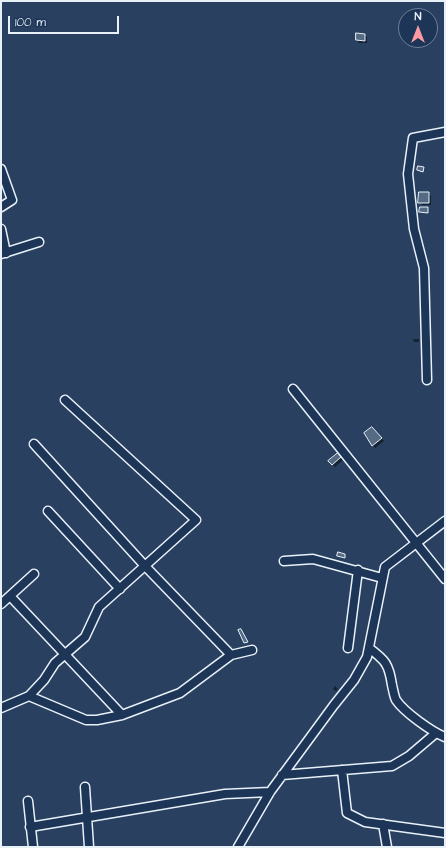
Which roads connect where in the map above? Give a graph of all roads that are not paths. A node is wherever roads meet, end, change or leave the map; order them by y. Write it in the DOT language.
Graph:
graph roads {
  1 [pos="445,132"];
  2 [pos="1,169"];
  3 [pos="1,207"];
  4 [pos="1,229"];
  5 [pos="40,242"];
  6 [pos="3,253"];
  7 [pos="427,380"];
  8 [pos="293,389"];
  9 [pos="65,400"];
  10 [pos="34,444"];
  11 [pos="48,511"];
  12 [pos="445,521"];
  13 [pos="416,543"];
  14 [pos="284,561"];
  15 [pos="145,566"];
  16 [pos="358,570"];
  17 [pos="34,574"];
  18 [pos="382,578"];
  19 [pos="445,579"];
  20 [pos="120,588"];
  21 [pos="10,596"];
  22 [pos="1,604"];
  23 [pos="348,648"];
  24 [pos="368,648"];
  25 [pos="252,650"];
  26 [pos="65,654"];
  27 [pos="231,655"];
  28 [pos="29,696"];
  29 [pos="1,708"];
  30 [pos="122,714"];
  31 [pos="436,733"];
  32 [pos="445,738"];
  33 [pos="342,770"];
  34 [pos="282,775"];
  35 [pos="86,787"];
  36 [pos="270,792"];
  37 [pos="28,801"];
  38 [pos="87,817"];
  39 [pos="383,824"];
  40 [pos="30,826"];
  41 [pos="445,833"];
  42 [pos="33,847"];
  43 [pos="89,847"];
  44 [pos="238,847"];
  45 [pos="388,847"];
  1 -- 7 [label="street"];
  2 -- 3 [label="street"];
  4 -- 6 [label="street"];
  5 -- 6 [label="street"];
  8 -- 13 [label="street"];
  9 -- 15 [label="street"];
  10 -- 15 [label="street"];
  11 -- 20 [label="street"];
  12 -- 13 [label="street"];
  13 -- 18 [label="street"];
  13 -- 19 [label="street"];
  14 -- 16 [label="street"];
  15 -- 20 [label="street"];
  15 -- 27 [label="street"];
  16 -- 18 [label="street"];
  16 -- 23 [label="street"];
  17 -- 21 [label="street"];
  18 -- 24 [label="street"];
  20 -- 26 [label="street"];
  21 -- 22 [label="street"];
  21 -- 26 [label="street"];
  24 -- 31 [label="street"];
  24 -- 34 [label="street"];
  25 -- 27 [label="street"];
  26 -- 28 [label="street"];
  26 -- 30 [label="street"];
  27 -- 30 [label="street"];
  28 -- 29 [label="street"];
  28 -- 30 [label="street"];
  31 -- 32 [label="street"];
  31 -- 33 [label="street"];
  33 -- 34 [label="street"];
  33 -- 39 [label="street"];
  34 -- 36 [label="street"];
  35 -- 38 [label="street"];
  36 -- 38 [label="street"];
  36 -- 44 [label="street"];
  37 -- 40 [label="street"];
  38 -- 40 [label="street"];
  38 -- 43 [label="street"];
  39 -- 41 [label="street"];
  39 -- 45 [label="street"];
  40 -- 42 [label="street"];
}
